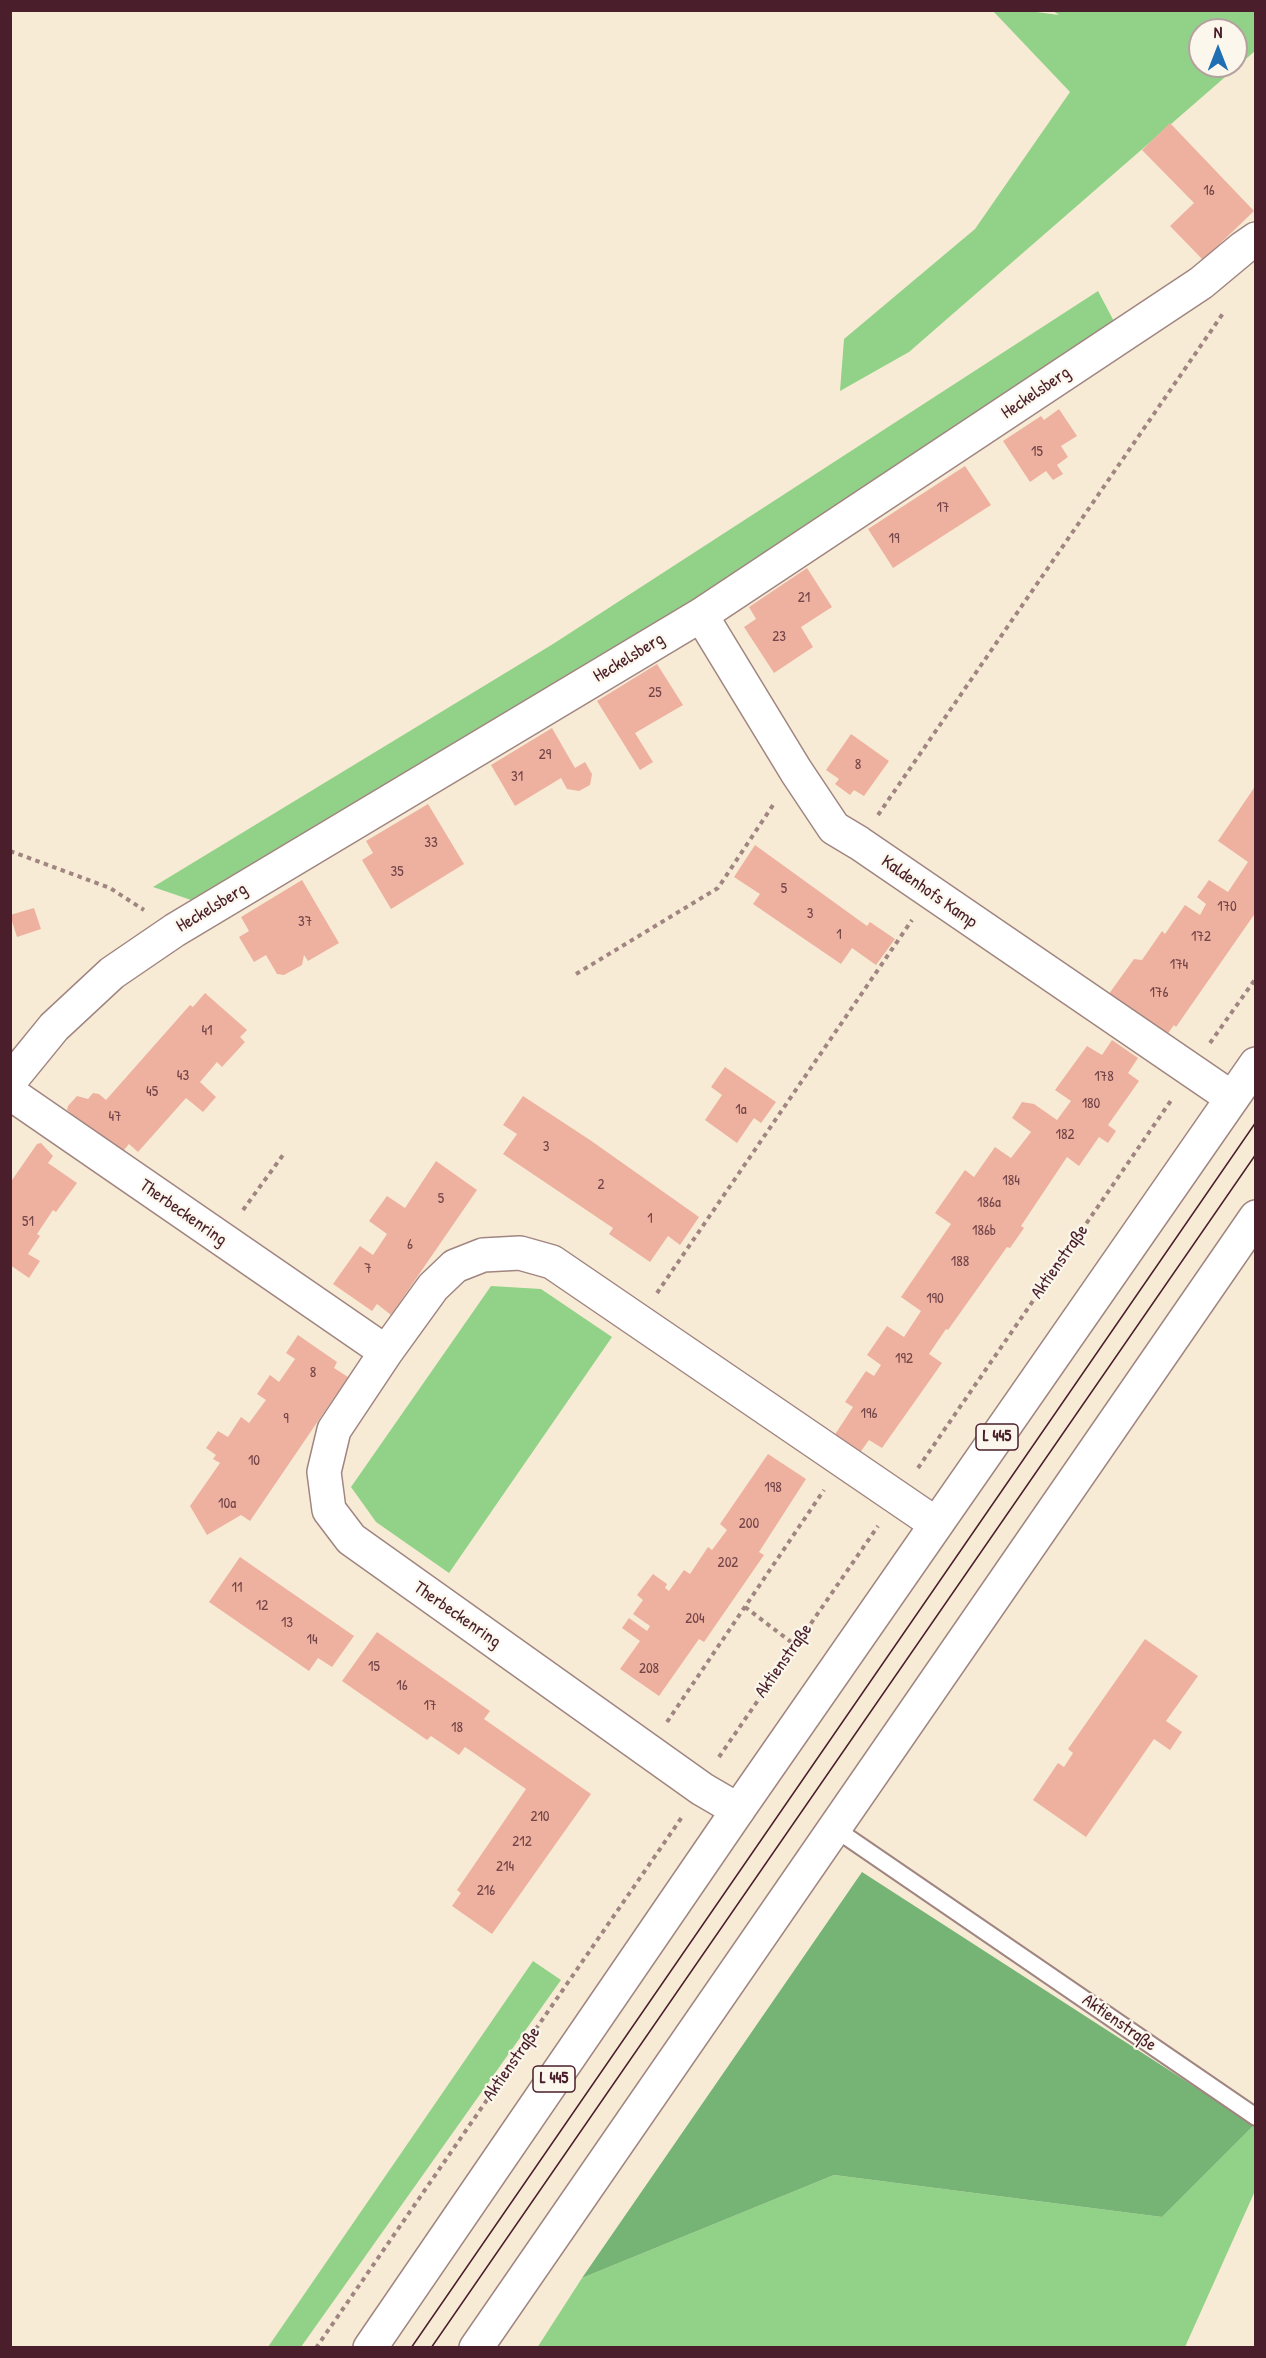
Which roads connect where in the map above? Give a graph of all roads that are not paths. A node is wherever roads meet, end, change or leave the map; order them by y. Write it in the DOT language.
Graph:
graph roads {
  1 [pos="1256,239"];
  2 [pos="701,615"];
  3 [pos="1256,1064"];
  4 [pos="10,1081"];
  5 [pos="10,1094"];
  6 [pos="1232,1098"];
  7 [pos="1256,1216"];
  8 [pos="386,1352"];
  9 [pos="936,1524"];
  10 [pos="738,1810"];
  11 [pos="834,1828"];
  12 [pos="1256,2117"];
  13 [pos="370,2348"];
  14 [pos="476,2348"];
  1 -- 2 [label="street, Heckelsberg"];
  2 -- 4 [label="street, Heckelsberg"];
  2 -- 6 [label="street, Kaldenhofs Kamp"];
  3 -- 6 [label="street, L 445"];
  5 -- 8 [label="street, Therbeckenring"];
  6 -- 9 [label="street, L 445"];
  7 -- 11 [label="street"];
  8 -- 9 [label="street, Therbeckenring"];
  8 -- 10 [label="street, Therbeckenring"];
  9 -- 10 [label="street, L 445"];
  10 -- 13 [label="street, L 445"];
  11 -- 12 [label="lane, Aktienstraße"];
  11 -- 14 [label="street"];
}
